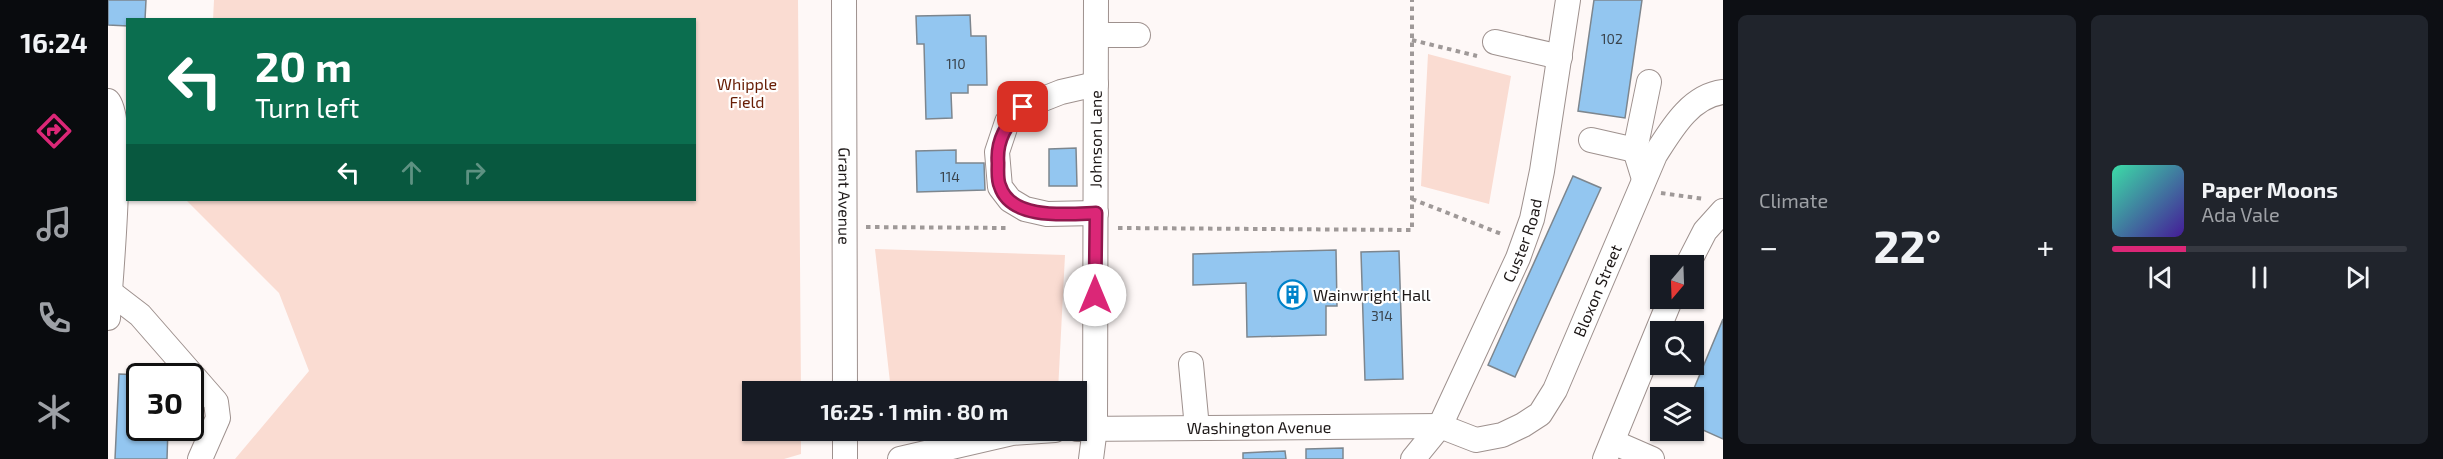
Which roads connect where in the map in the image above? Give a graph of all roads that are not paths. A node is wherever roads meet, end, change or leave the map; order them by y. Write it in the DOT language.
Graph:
graph roads {
  1 [pos="844,0"];
  2 [pos="1096,0"];
  3 [pos="1568,0"];
  4 [pos="1096,35"];
  5 [pos="1138,35"];
  6 [pos="1495,42"];
  7 [pos="1560,57"];
  8 [pos="1649,82"];
  9 [pos="1096,84"];
  10 [pos="1723,92"];
  11 [pos="108,100"];
  12 [pos="112,139"];
  13 [pos="1591,140"];
  14 [pos="1635,150"];
  15 [pos="1642,184"];
  16 [pos="1718,206"];
  17 [pos="1096,220"];
  18 [pos="1693,255"];
  19 [pos="110,292"];
  20 [pos="1667,309"];
  21 [pos="108,318"];
  22 [pos="1191,364"];
  23 [pos="845,381"];
  24 [pos="1087,408"];
  25 [pos="1440,426"];
  26 [pos="1197,428"];
  27 [pos="1087,429"];
  28 [pos="1087,436"];
  29 [pos="845,441"];
  30 [pos="978,441"];
  31 [pos="1473,450"];
  32 [pos="1609,450"];
  33 [pos="200,459"];
  34 [pos="846,459"];
  35 [pos="900,459"];
  36 [pos="1090,459"];
  37 [pos="1413,459"];
  38 [pos="1652,459"];
  1 -- 23 [label="street, Grant Avenue"];
  2 -- 4 [label="street, Johnson Lane"];
  3 -- 7 [label="street, Custer Road"];
  4 -- 5 [label="street"];
  4 -- 9 [label="street, Johnson Lane"];
  6 -- 7 [label="street"];
  7 -- 25 [label="street, Custer Road"];
  8 -- 14 [label="street"];
  9 -- 17 [label="street, Johnson Lane"];
  9 -- 17 [label="street"];
  10 -- 15 [label="street, Bloxon Street"];
  11 -- 12 [label="street"];
  12 -- 19 [label="street"];
  13 -- 14 [label="street"];
  14 -- 15 [label="street"];
  15 -- 31 [label="street, Bloxon Street"];
  16 -- 18 [label="street"];
  17 -- 24 [label="street, Johnson Lane"];
  19 -- 21 [label="street"];
  19 -- 33 [label="street"];
  20 -- 32 [label="street"];
  22 -- 26 [label="street"];
  25 -- 26 [label="street, Washington Avenue"];
  25 -- 31 [label="street, Bloxon Street"];
  25 -- 37 [label="street, Custer Road"];
  26 -- 27 [label="street, Washington Avenue"];
  28 -- 36 [label="street, Johnson Lane"];
  29 -- 34 [label="street"];
  30 -- 35 [label="street"];
  32 -- 38 [label="street"];
}
